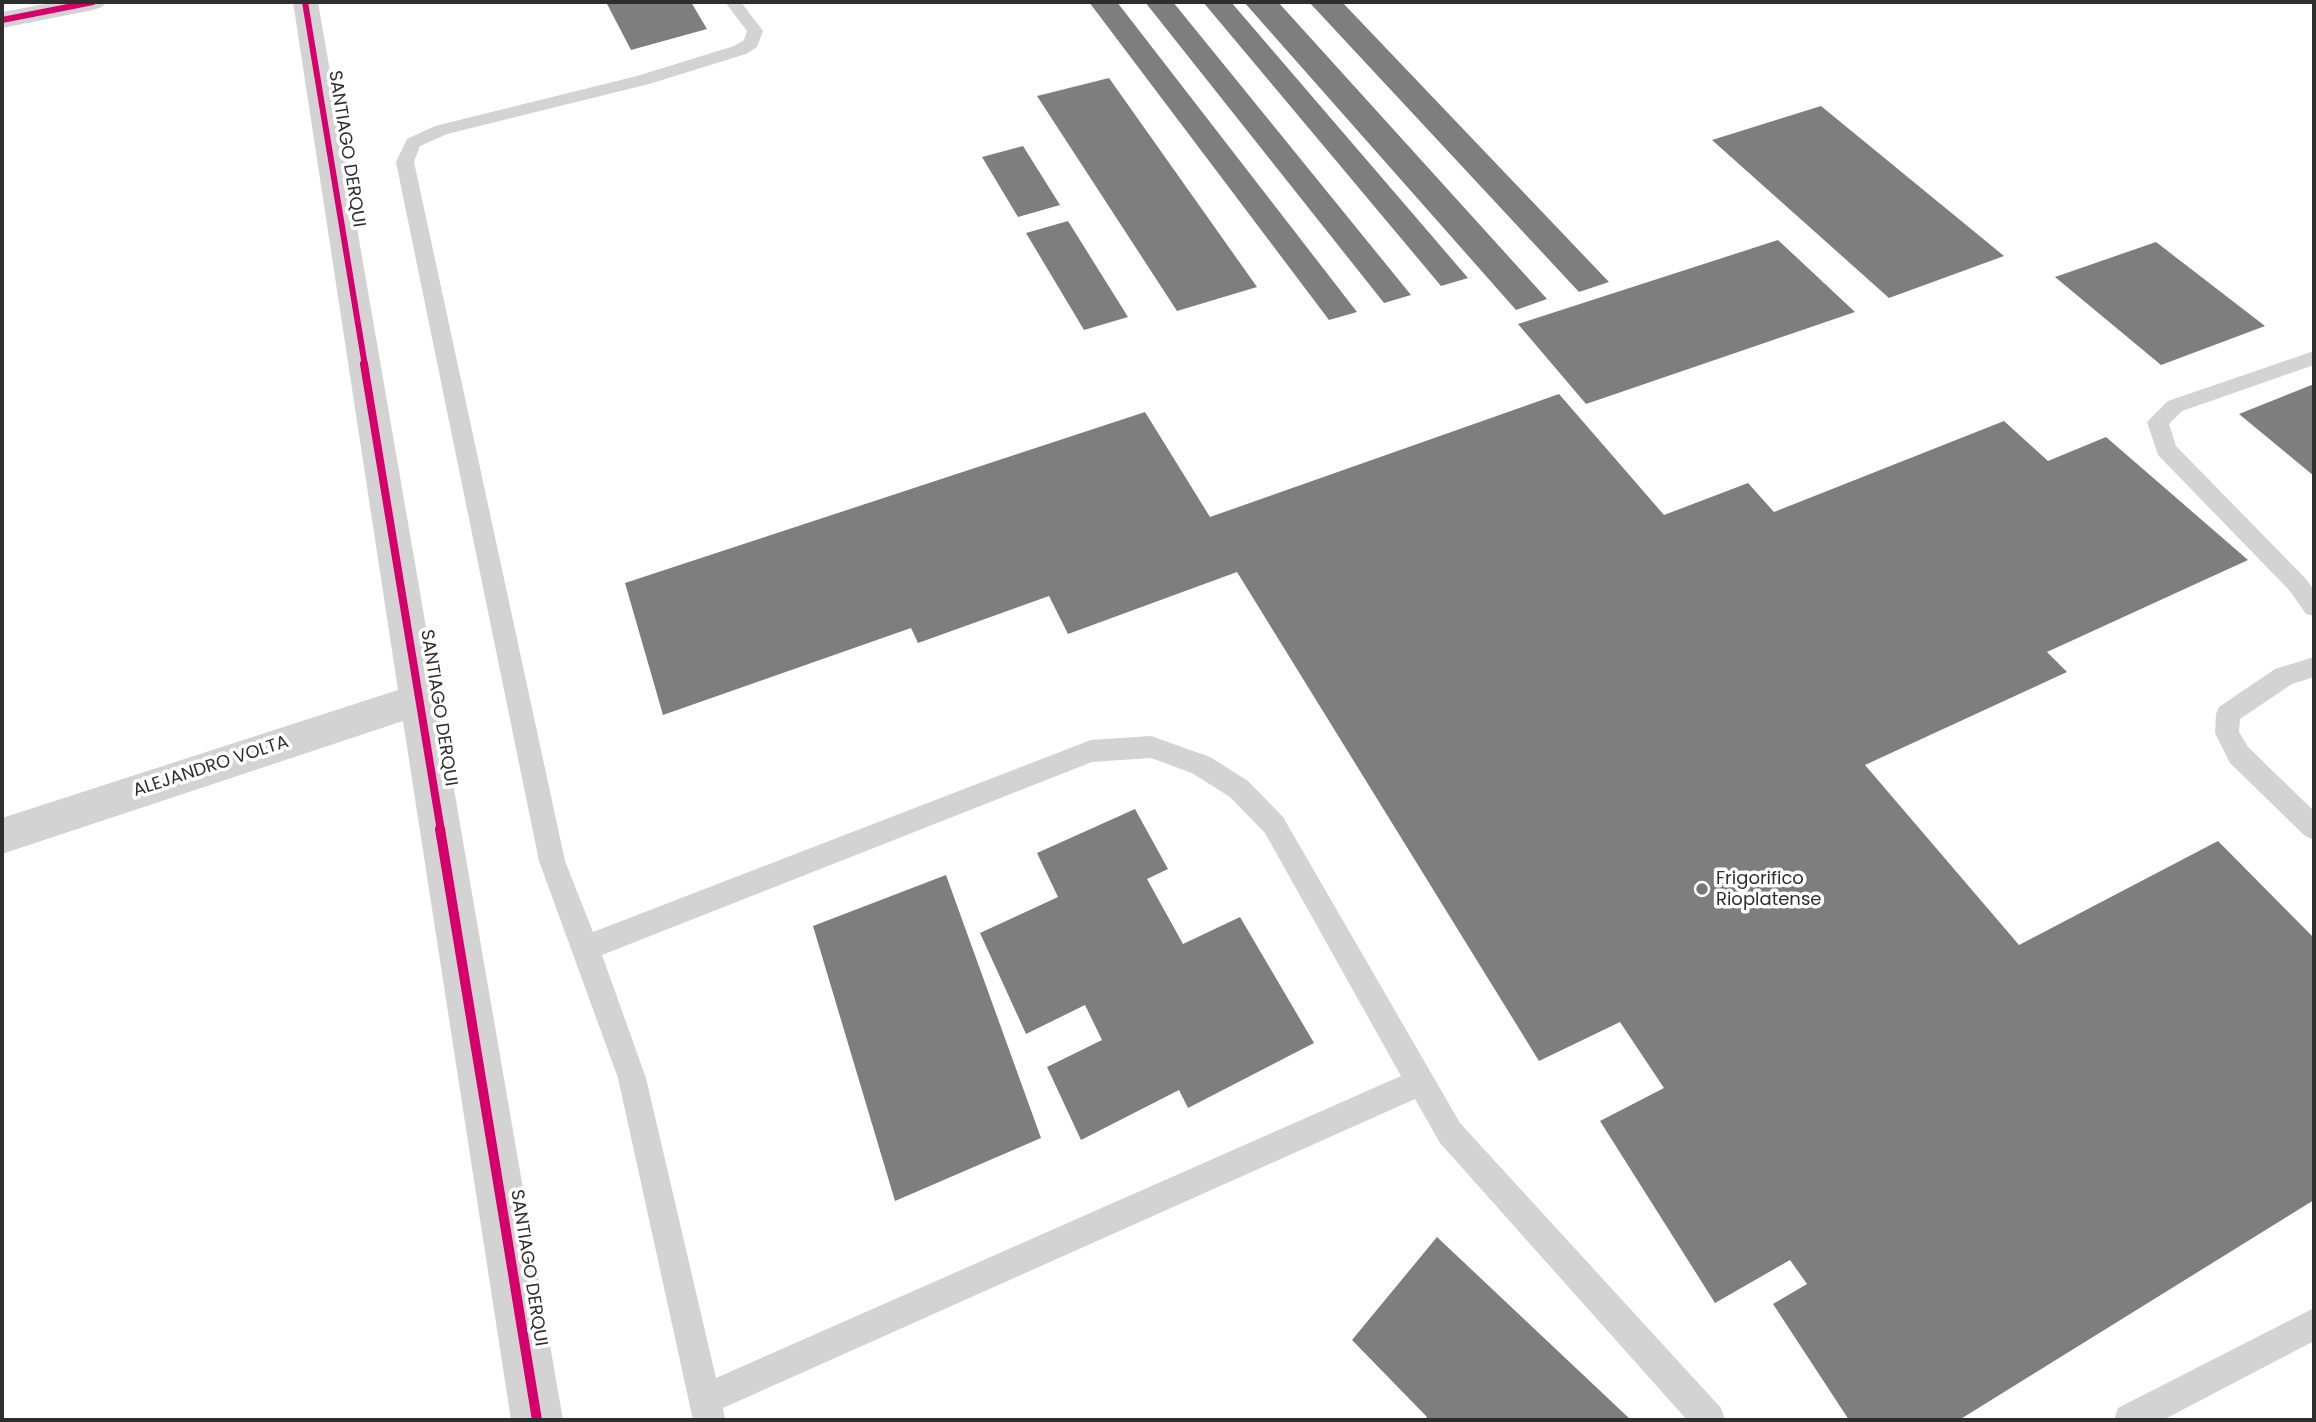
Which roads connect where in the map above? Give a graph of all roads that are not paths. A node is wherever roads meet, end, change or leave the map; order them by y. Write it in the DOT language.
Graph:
graph roads {
  1 [pos="93,2"];
  2 [pos="305,2"];
  3 [pos="733,2"];
  4 [pos="2,20"];
  5 [pos="2314,358"];
  6 [pos="2314,607"];
  7 [pos="2314,667"];
  8 [pos="420,699"];
  9 [pos="2314,828"];
  10 [pos="2,836"];
  11 [pos="586,948"];
  12 [pos="1420,1082"];
  13 [pos="2314,1324"];
  14 [pos="706,1410"];
  15 [pos="537,1420"];
  16 [pos="1709,1420"];
  17 [pos="2130,1420"];
  1 -- 4 [label="street"];
  2 -- 8 [label="street, SANTIAGO DERQUI"];
  3 -- 11 [label="lane"];
  5 -- 6 [label="lane"];
  7 -- 9 [label="lane"];
  8 -- 10 [label="street, ALEJANDRO VOLTA"];
  8 -- 15 [label="street, SANTIAGO DERQUI"];
  11 -- 12 [label="lane"];
  11 -- 14 [label="lane"];
  12 -- 14 [label="lane"];
  12 -- 16 [label="lane"];
  13 -- 17 [label="lane"];
}
